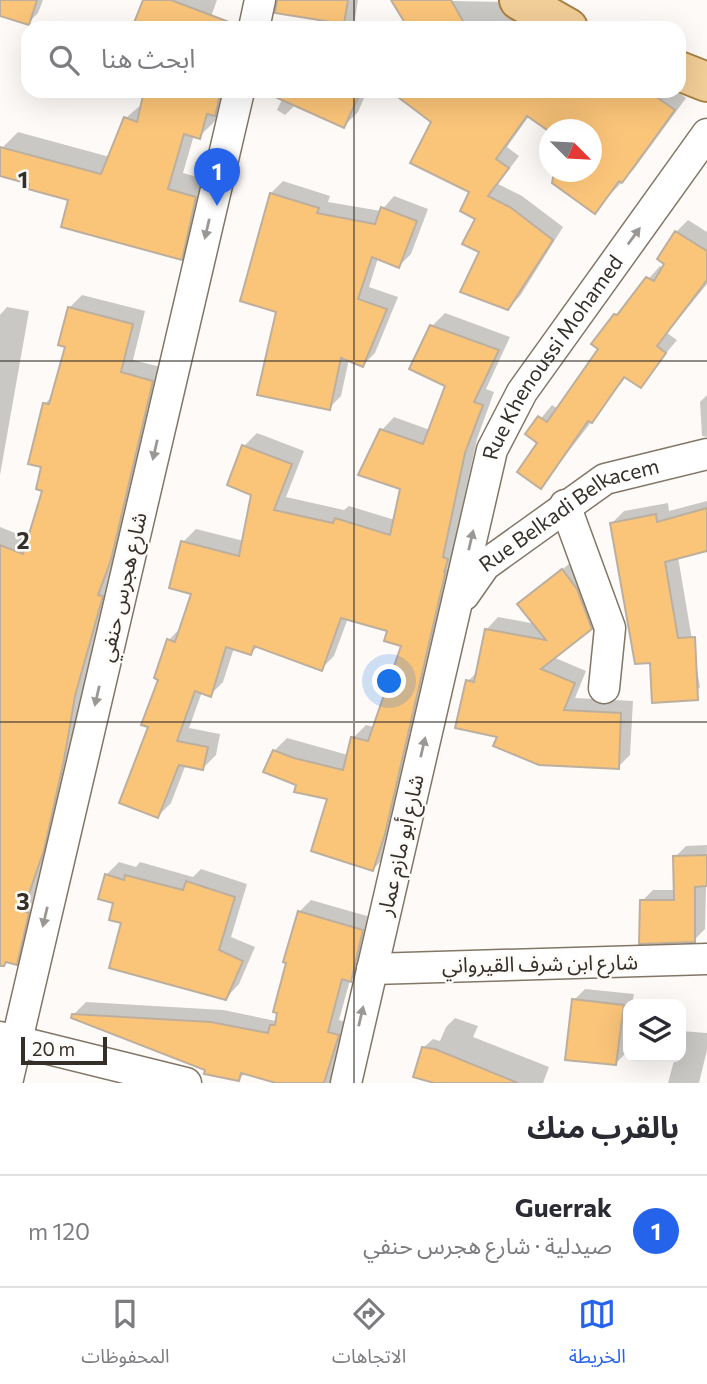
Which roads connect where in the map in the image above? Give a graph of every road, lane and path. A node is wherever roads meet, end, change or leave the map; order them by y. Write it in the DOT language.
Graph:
graph roads {
  1 [pos="260,0"];
  2 [pos="519,0"];
  3 [pos="256,21"];
  4 [pos="556,21"];
  5 [pos="686,74"];
  6 [pos="707,82"];
  7 [pos="237,98"];
  8 [pos="707,134"];
  9 [pos="707,454"];
  10 [pos="565,506"];
  11 [pos="456,607"];
  12 [pos="604,688"];
  13 [pos="707,959"];
  14 [pos="372,969"];
  15 [pos="8,1039"];
  16 [pos="6,1083"];
  17 [pos="186,1083"];
  18 [pos="346,1083"];
  1 -- 3 [label="street"];
  2 -- 4 [label="main road"];
  5 -- 6 [label="main road"];
  7 -- 15 [label="street, شارع هجرس حنفي, one-way"];
  11 -- 8 [label="street, Rue Khenoussi Mohamed, one-way"];
  9 -- 10 [label="street, Rue Belkadi Belkacem"];
  10 -- 11 [label="street, Rue Belkadi Belkacem"];
  10 -- 12 [label="street"];
  14 -- 11 [label="street, شارع أبو مازم عمار, one-way"];
  13 -- 14 [label="street, شارع ابن شرف القيرواني"];
  18 -- 14 [label="street, شارع أبو مازم عمار, one-way"];
  15 -- 16 [label="street, شارع هجرس حنفي"];
  15 -- 17 [label="street"];
}
